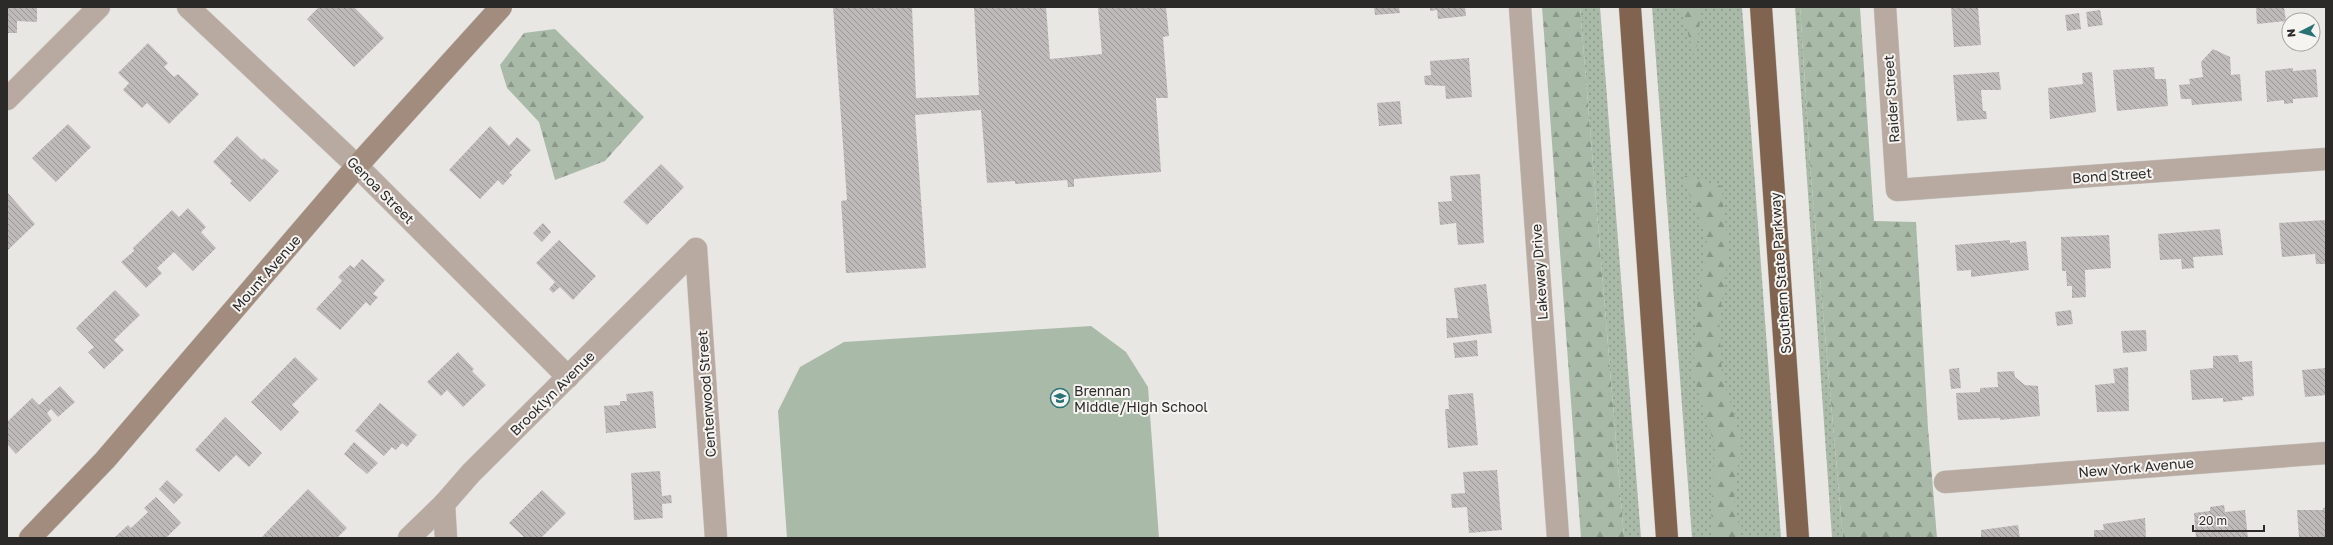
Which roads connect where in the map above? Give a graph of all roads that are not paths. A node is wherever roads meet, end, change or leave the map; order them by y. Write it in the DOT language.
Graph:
graph roads {
  1 [pos="99,7"];
  2 [pos="188,7"];
  3 [pos="501,7"];
  4 [pos="1520,7"];
  5 [pos="1630,7"];
  6 [pos="1761,7"];
  7 [pos="1885,7"];
  8 [pos="7,99"];
  9 [pos="2326,159"];
  10 [pos="357,166"];
  11 [pos="1897,190"];
  12 [pos="696,249"];
  13 [pos="568,377"];
  14 [pos="2326,453"];
  15 [pos="1946,482"];
  16 [pos="444,504"];
  17 [pos="30,538"];
  18 [pos="409,538"];
  19 [pos="446,538"];
  20 [pos="716,538"];
  21 [pos="1558,538"];
  22 [pos="1667,538"];
  23 [pos="1798,538"];
  1 -- 8 [label="street"];
  2 -- 10 [label="street, Genoa Street"];
  3 -- 10 [label="street, Mount Avenue"];
  4 -- 21 [label="street, Lakeway Drive"];
  5 -- 22 [label="highway"];
  6 -- 23 [label="highway, Southern State Parkway"];
  7 -- 11 [label="street, Raider Street"];
  9 -- 11 [label="street, Bond Street"];
  10 -- 13 [label="street, Genoa Street"];
  10 -- 17 [label="street, Mount Avenue"];
  12 -- 13 [label="street, Brooklyn Avenue"];
  12 -- 20 [label="street, Centerwood Street"];
  13 -- 16 [label="street, Brooklyn Avenue"];
  14 -- 15 [label="street, New York Avenue"];
  16 -- 18 [label="street, Brooklyn Avenue"];
  16 -- 19 [label="street"];
}
